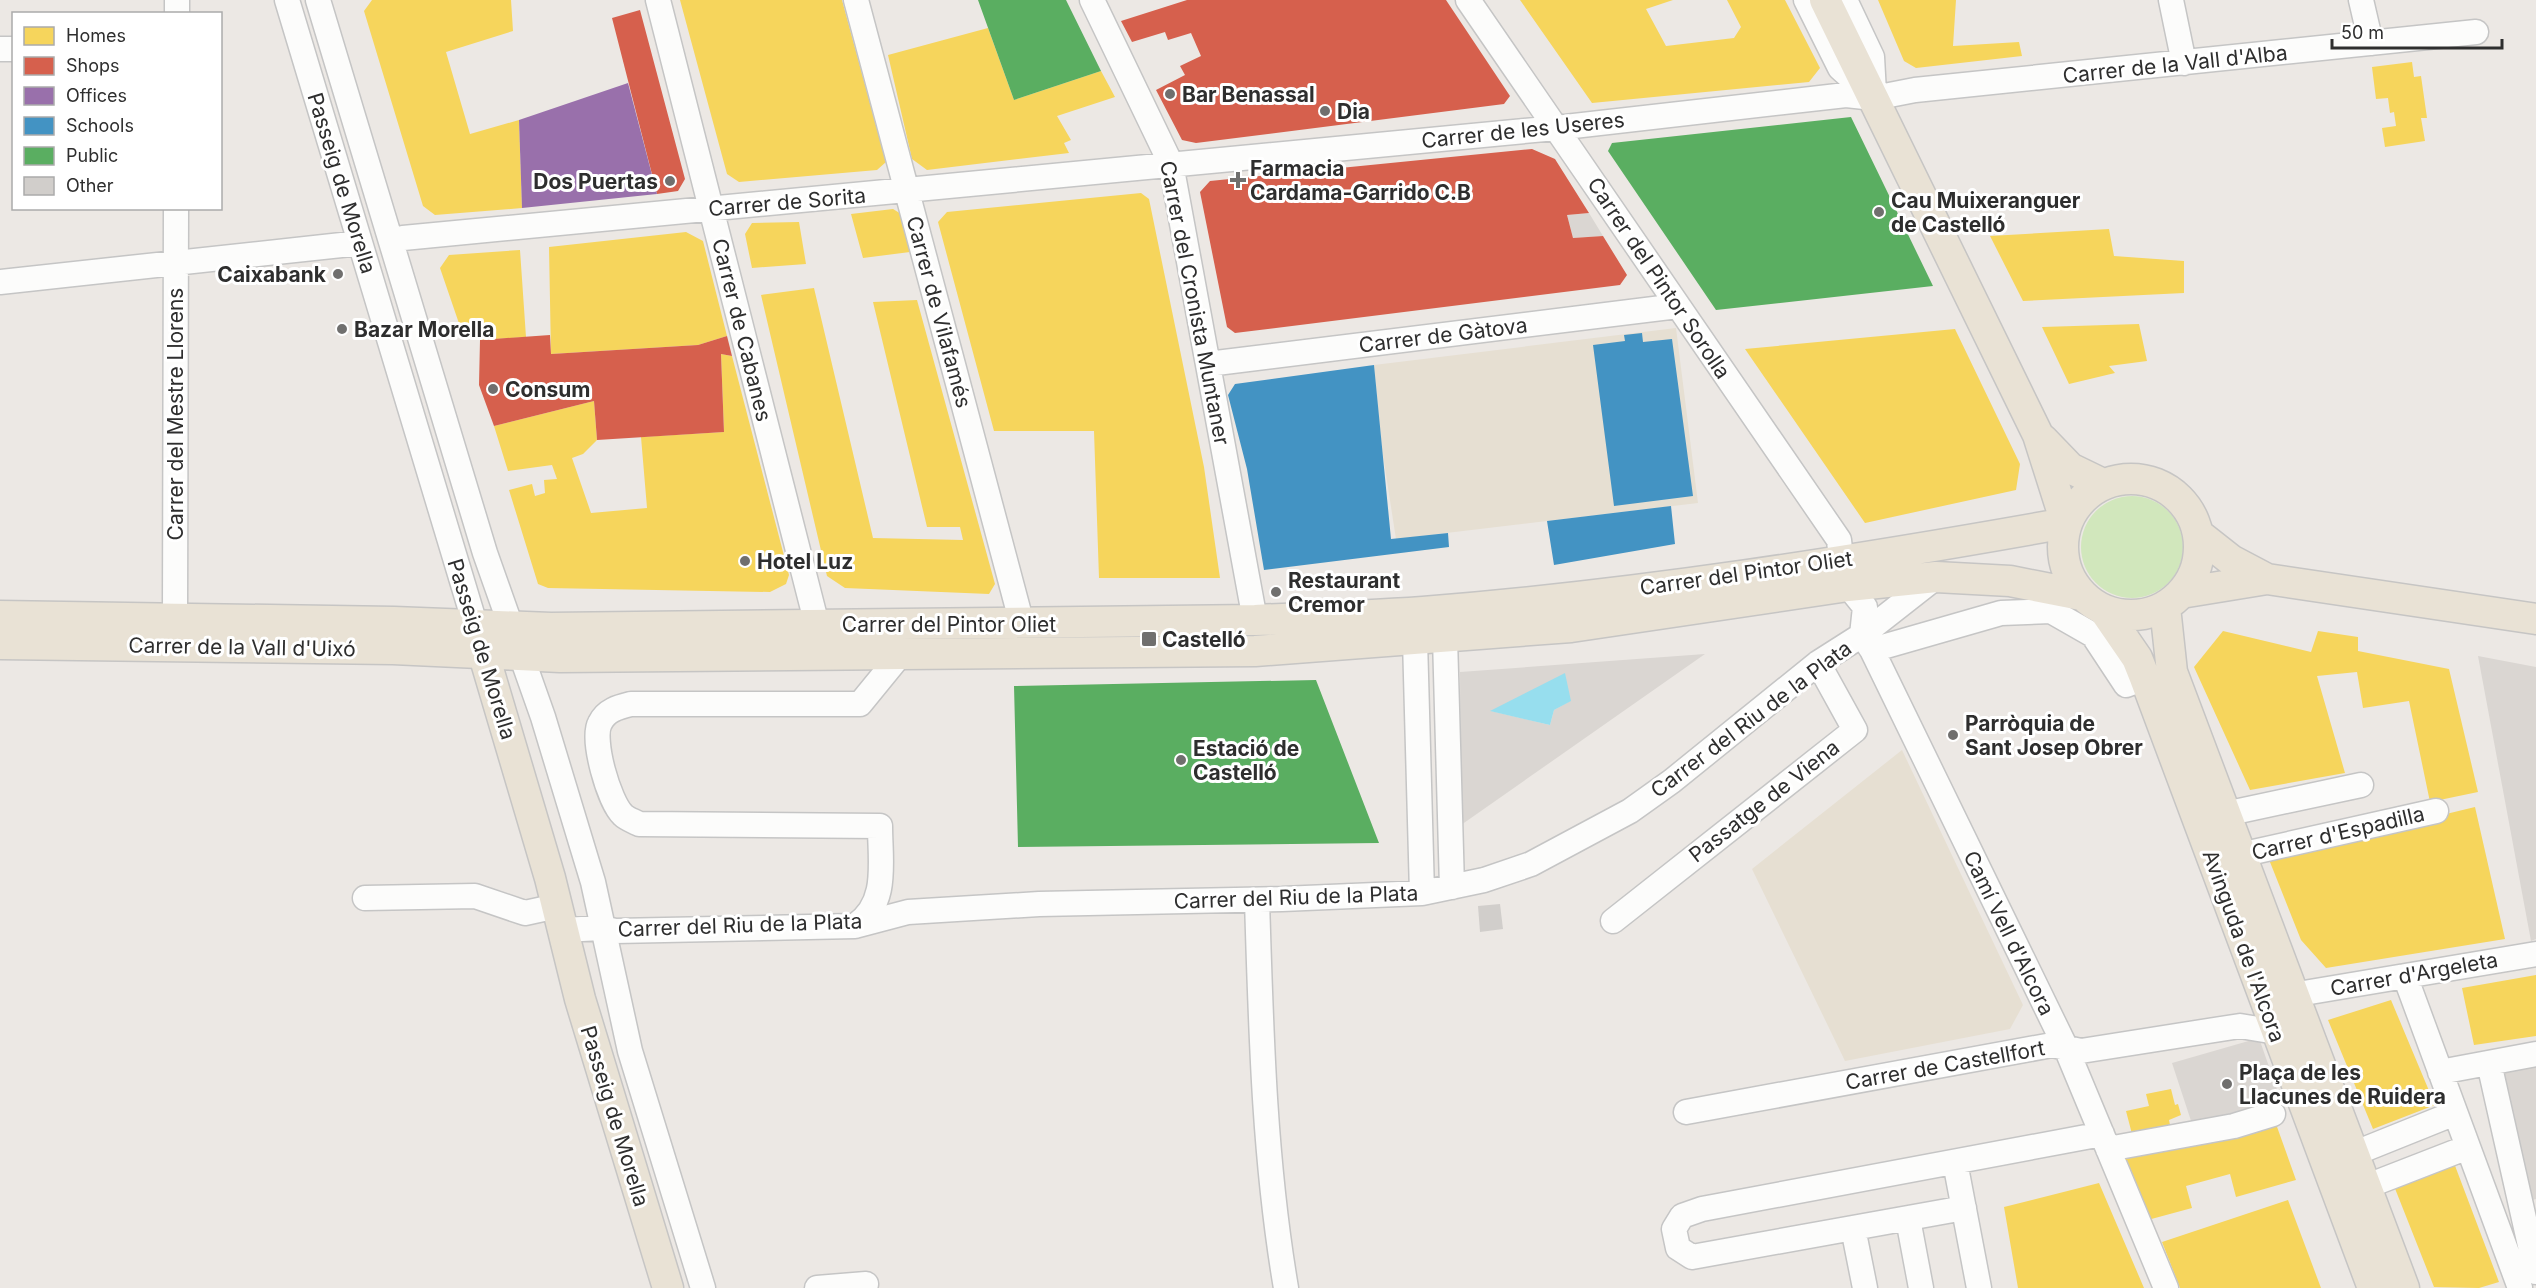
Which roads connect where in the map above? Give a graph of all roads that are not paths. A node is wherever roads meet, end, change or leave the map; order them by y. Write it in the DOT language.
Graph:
graph roads {
  1 [pos="658,0"];
  2 [pos="856,0"];
  3 [pos="1092,0"];
  4 [pos="1468,0"];
  5 [pos="1806,0"];
  6 [pos="1825,0"];
  7 [pos="1845,0"];
  8 [pos="2170,0"];
  9 [pos="2361,0"];
  10 [pos="311,2"];
  11 [pos="2476,32"];
  12 [pos="2371,44"];
  13 [pos="2184,63"];
  14 [pos="1874,99"];
  15 [pos="1556,128"];
  16 [pos="1171,164"];
  17 [pos="907,190"];
  18 [pos="711,209"];
  19 [pos="176,210"];
  20 [pos="404,238"];
  21 [pos="360,243"];
  22 [pos="176,263"];
  23 [pos="0,282"];
  24 [pos="1678,306"];
  25 [pos="1208,364"];
  26 [pos="2038,435"];
  27 [pos="2103,484"];
  28 [pos="2066,523"];
  29 [pos="2198,534"];
  30 [pos="1844,573"];
  31 [pos="1936,577"];
  32 [pos="2267,579"];
  33 [pos="2173,600"];
  34 [pos="2092,602"];
  35 [pos="1424,612"];
  36 [pos="0,616"];
  37 [pos="175,619"];
  38 [pos="2536,619"];
  39 [pos="1255,620"];
  40 [pos="1022,624"];
  41 [pos="817,625"];
  42 [pos="502,638"];
  43 [pos="1445,638"];
  44 [pos="1415,640"];
  45 [pos="1867,642"];
  46 [pos="0,644"];
  47 [pos="900,655"];
  48 [pos="1818,663"];
  49 [pos="2145,678"];
  50 [pos="2361,785"];
  51 [pos="2436,811"];
  52 [pos="2225,814"];
  53 [pos="2240,855"];
  54 [pos="1452,887"];
  55 [pos="880,891"];
  56 [pos="1422,893"];
  57 [pos="365,898"];
  58 [pos="1257,900"];
  59 [pos="908,912"];
  60 [pos="1613,921"];
  61 [pos="585,925"];
  62 [pos="855,926"];
  63 [pos="2536,954"];
  64 [pos="2405,976"];
  65 [pos="2278,998"];
  66 [pos="2240,1026"];
  67 [pos="2276,1032"];
  68 [pos="2066,1048"];
  69 [pos="2536,1054"];
  70 [pos="2489,1063"];
  71 [pos="2440,1072"];
  72 [pos="1686,1112"];
  73 [pos="2455,1113"];
  74 [pos="2273,1114"];
  75 [pos="2105,1142"];
  76 [pos="2468,1147"];
  77 [pos="2353,1154"];
  78 [pos="1955,1162"];
  79 [pos="2365,1187"];
  80 [pos="2528,1201"];
  81 [pos="1964,1208"];
  82 [pos="1908,1219"];
  83 [pos="1853,1228"];
  84 [pos="2536,1272"];
  85 [pos="866,1284"];
  86 [pos="669,1288"];
  87 [pos="690,1288"];
  88 [pos="703,1288"];
  89 [pos="716,1288"];
  90 [pos="817,1288"];
  91 [pos="1286,1288"];
  92 [pos="1865,1288"];
  93 [pos="1921,1288"];
  94 [pos="1979,1288"];
  95 [pos="2166,1288"];
  96 [pos="2373,1288"];
  97 [pos="2404,1288"];
  98 [pos="2520,1288"];
  1 -- 18 [label="street, Carrer de Cabanes"];
  2 -- 17 [label="street, Carrer de Vilafamés"];
  3 -- 16 [label="street, Carrer del Cronista Muntaner"];
  4 -- 15 [label="street, Carrer del Pintor Sorolla"];
  5 -- 14 [label="street"];
  6 -- 14 [label="main road"];
  7 -- 14 [label="street"];
  8 -- 13 [label="street"];
  9 -- 12 [label="street"];
  10 -- 20 [label="street, Passeig de Morella"];
  10 -- 21 [label="street, Passeig de Morella"];
  10 -- 42 [label="street"];
  11 -- 12 [label="street, Carrer de la Vall d'Alba"];
  12 -- 13 [label="street, Carrer de la Vall d'Alba"];
  13 -- 14 [label="street, Carrer de la Vall d'Alba"];
  14 -- 15 [label="street, Carrer de les Useres"];
  14 -- 26 [label="main road"];
  15 -- 16 [label="street, Carrer de les Useres"];
  15 -- 24 [label="street, Carrer del Pintor Sorolla"];
  16 -- 17 [label="street, Carrer de Sorita"];
  16 -- 25 [label="street, Carrer del Cronista Muntaner"];
  17 -- 18 [label="street, Carrer de Sorita"];
  17 -- 40 [label="street, Carrer de Vilafamés"];
  18 -- 20 [label="street, Carrer de Sorita"];
  18 -- 41 [label="street, Carrer de Cabanes"];
  19 -- 22 [label="street, Carrer del Mestre Llorens"];
  20 -- 42 [label="street, Passeig de Morella"];
  21 -- 22 [label="street"];
  21 -- 42 [label="street, Passeig de Morella"];
  22 -- 23 [label="street"];
  22 -- 37 [label="street, Carrer del Mestre Llorens"];
  24 -- 25 [label="street, Carrer de Gàtova"];
  24 -- 30 [label="street, Carrer del Pintor Sorolla"];
  25 -- 39 [label="street, Carrer del Cronista Muntaner"];
  26 -- 27 [label="main road"];
  26 -- 28 [label="main road"];
  27 -- 28 [label="main road"];
  27 -- 29 [label="main road"];
  28 -- 30 [label="main road, Carrer del Pintor Oliet"];
  28 -- 34 [label="main road"];
  29 -- 32 [label="main road"];
  29 -- 33 [label="main road"];
  30 -- 31 [label="main road, Carrer del Pintor Oliet"];
  30 -- 35 [label="main road, Carrer del Pintor Oliet"];
  30 -- 43 [label="main road, Carrer del Pintor Oliet"];
  30 -- 45 [label="street, Camí Vell d'Alcora"];
  31 -- 34 [label="main road, Carrer del Pintor Oliet"];
  31 -- 45 [label="street, Carrer del Riu de la Plata"];
  32 -- 33 [label="main road"];
  32 -- 38 [label="main road"];
  33 -- 34 [label="main road"];
  33 -- 52 [label="main road, Avinguda de l'Alcora"];
  34 -- 49 [label="main road, Avinguda de l'Alcora"];
  35 -- 39 [label="main road, Carrer del Pintor Oliet"];
  35 -- 43 [label="street"];
  35 -- 44 [label="street"];
  36 -- 37 [label="main road, Carrer de la Vall d'Uixó"];
  37 -- 42 [label="main road, Carrer de la Vall d'Uixó"];
  39 -- 40 [label="main road, Carrer del Pintor Oliet"];
  40 -- 41 [label="main road, Carrer del Pintor Oliet"];
  41 -- 42 [label="main road, Carrer del Pintor Oliet"];
  42 -- 46 [label="main road, Carrer de la Vall d'Uixó"];
  42 -- 47 [label="main road, Carrer del Pintor Oliet"];
  42 -- 61 [label="main road, Passeig de Morella"];
  42 -- 61 [label="street"];
  43 -- 44 [label="main road, Carrer del Pintor Oliet"];
  43 -- 54 [label="street"];
  44 -- 47 [label="main road, Carrer del Pintor Oliet"];
  44 -- 56 [label="street"];
  45 -- 48 [label="street, Carrer del Riu de la Plata"];
  45 -- 49 [label="street"];
  45 -- 68 [label="street, Camí Vell d'Alcora"];
  47 -- 55 [label="street"];
  48 -- 54 [label="street, Carrer del Riu de la Plata"];
  48 -- 60 [label="street, Passatge de Viena"];
  49 -- 65 [label="main road, Avinguda de l'Alcora"];
  50 -- 52 [label="street"];
  51 -- 53 [label="street, Carrer d'Espadilla"];
  52 -- 53 [label="main road, Avinguda de l'Alcora"];
  53 -- 65 [label="main road, Avinguda de l'Alcora"];
  54 -- 56 [label="street, Carrer del Riu de la Plata"];
  55 -- 59 [label="street"];
  55 -- 62 [label="street"];
  56 -- 58 [label="street, Carrer del Riu de la Plata"];
  57 -- 61 [label="street, Carrer del Riu de la Plata"];
  58 -- 59 [label="street, Carrer del Riu de la Plata"];
  58 -- 91 [label="street"];
  59 -- 62 [label="street, Carrer del Riu de la Plata"];
  61 -- 62 [label="street, Carrer del Riu de la Plata"];
  61 -- 86 [label="main road, Passeig de Morella"];
  61 -- 87 [label="street"];
  61 -- 88 [label="street"];
  61 -- 89 [label="street, Passeig de Morella"];
  63 -- 64 [label="street, Carrer d'Argeleta"];
  64 -- 65 [label="street, Carrer d'Argeleta"];
  64 -- 71 [label="street"];
  65 -- 66 [label="street"];
  65 -- 67 [label="main road, Avinguda de l'Alcora"];
  65 -- 77 [label="main road, Avinguda de l'Alcora"];
  66 -- 67 [label="street, Carrer de Castellfort"];
  66 -- 68 [label="street, Carrer de Castellfort"];
  67 -- 96 [label="main road, Avinguda de l'Alcora"];
  68 -- 72 [label="street, Carrer de Castellfort"];
  68 -- 75 [label="street, Camí Vell d'Alcora"];
  69 -- 70 [label="street"];
  70 -- 71 [label="street"];
  70 -- 80 [label="street"];
  71 -- 73 [label="street"];
  73 -- 76 [label="street"];
  73 -- 77 [label="street"];
  74 -- 75 [label="street"];
  75 -- 78 [label="street"];
  75 -- 95 [label="street, Camí Vell d'Alcora"];
  76 -- 79 [label="street"];
  76 -- 98 [label="street"];
  77 -- 79 [label="main road, Avinguda de l'Alcora"];
  78 -- 81 [label="street"];
  78 -- 83 [label="street"];
  79 -- 97 [label="main road, Avinguda de l'Alcora"];
  80 -- 84 [label="street"];
  81 -- 82 [label="street"];
  81 -- 94 [label="street"];
  82 -- 83 [label="street"];
  82 -- 93 [label="street"];
  83 -- 92 [label="street"];
  85 -- 90 [label="street"];
}
